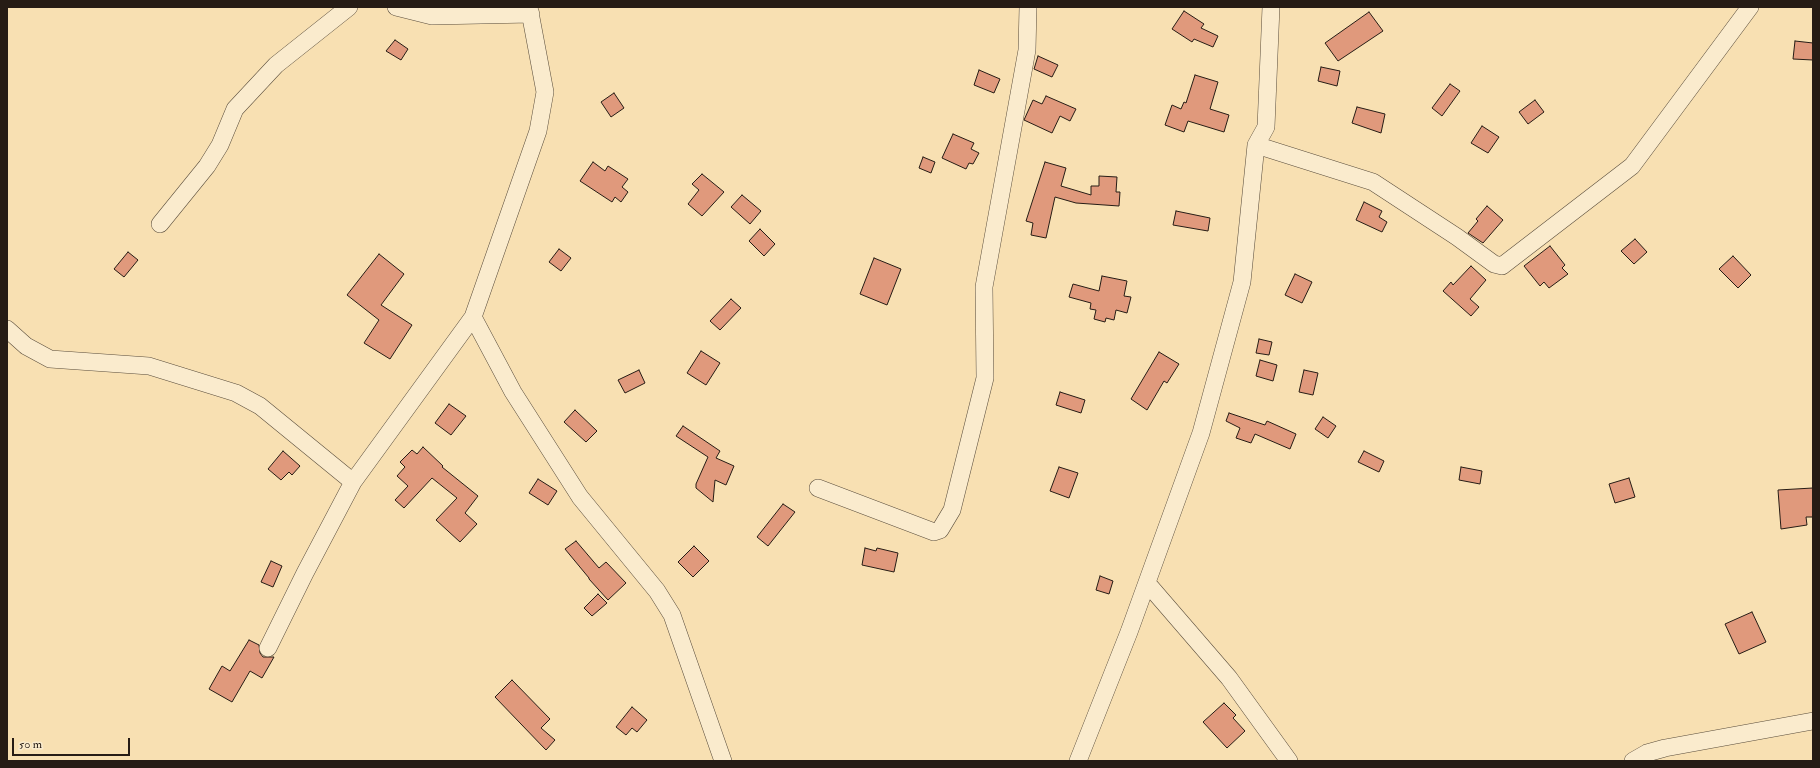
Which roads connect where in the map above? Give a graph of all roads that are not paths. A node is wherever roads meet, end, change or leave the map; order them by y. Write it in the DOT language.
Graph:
graph roads {
  1 [pos="349,7"];
  2 [pos="396,7"];
  3 [pos="1028,7"];
  4 [pos="1270,7"];
  5 [pos="1750,7"];
  6 [pos="530,11"];
  7 [pos="1256,145"];
  8 [pos="160,224"];
  9 [pos="473,317"];
  10 [pos="7,329"];
  11 [pos="353,482"];
  12 [pos="818,488"];
  13 [pos="1147,583"];
  14 [pos="268,648"];
  15 [pos="1813,721"];
  16 [pos="723,761"];
  17 [pos="1078,761"];
  18 [pos="1290,761"];
  19 [pos="1633,761"];
  1 -- 8 [label="street"];
  2 -- 6 [label="street"];
  3 -- 12 [label="street"];
  4 -- 7 [label="street"];
  5 -- 7 [label="street"];
  6 -- 9 [label="street"];
  7 -- 13 [label="street"];
  9 -- 11 [label="street"];
  9 -- 16 [label="street"];
  10 -- 11 [label="street"];
  11 -- 14 [label="street"];
  13 -- 17 [label="street"];
  13 -- 18 [label="street"];
  15 -- 19 [label="street"];
}
